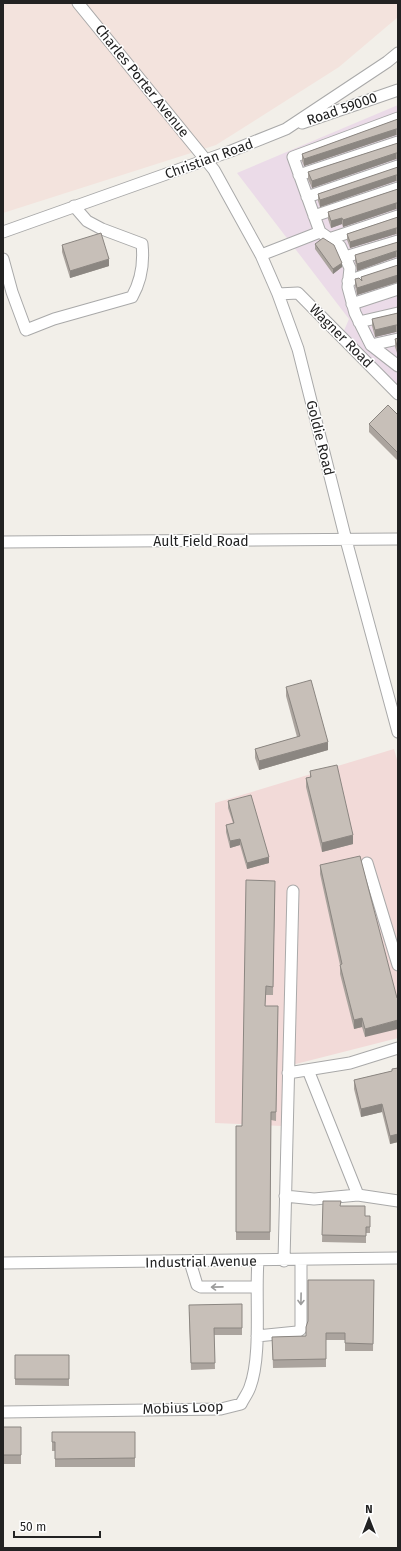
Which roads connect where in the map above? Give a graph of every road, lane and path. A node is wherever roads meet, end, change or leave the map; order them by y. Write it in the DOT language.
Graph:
graph roads {
  1 [pos="78,3"];
  2 [pos="398,53"];
  3 [pos="398,90"];
  4 [pos="398,118"];
  5 [pos="286,129"];
  6 [pos="398,142"];
  7 [pos="205,160"];
  8 [pos="398,166"];
  9 [pos="299,175"];
  10 [pos="398,188"];
  11 [pos="307,197"];
  12 [pos="74,206"];
  13 [pos="314,216"];
  14 [pos="398,216"];
  15 [pos="3,232"];
  16 [pos="325,236"];
  17 [pos="398,241"];
  18 [pos="261,255"];
  19 [pos="345,257"];
  20 [pos="3,259"];
  21 [pos="398,264"];
  22 [pos="348,281"];
  23 [pos="398,289"];
  24 [pos="278,294"];
  25 [pos="352,304"];
  26 [pos="398,313"];
  27 [pos="359,322"];
  28 [pos="398,339"];
  29 [pos="371,345"];
  30 [pos="397,364"];
  31 [pos="398,394"];
  32 [pos="398,539"];
  33 [pos="346,540"];
  34 [pos="3,542"];
  35 [pos="398,732"];
  36 [pos="367,863"];
  37 [pos="293,891"];
  38 [pos="398,965"];
  39 [pos="398,1048"];
  40 [pos="308,1070"];
  41 [pos="288,1074"];
  42 [pos="358,1195"];
  43 [pos="285,1196"];
  44 [pos="398,1201"];
  45 [pos="398,1258"];
  46 [pos="301,1260"];
  47 [pos="258,1261"];
  48 [pos="284,1261"];
  49 [pos="190,1262"];
  50 [pos="3,1263"];
  51 [pos="256,1287"];
  52 [pos="256,1336"];
  53 [pos="3,1412"];
  1 -- 7 [label="street, Charles Porter Avenue"];
  2 -- 5 [label="street, Christian Road"];
  3 -- 5 [label="street, Road 59000"];
  4 -- 9 [label="street"];
  5 -- 7 [label="street, Christian Road"];
  6 -- 9 [label="street"];
  7 -- 12 [label="street, Christian Road"];
  7 -- 18 [label="street, Goldie Road"];
  8 -- 11 [label="street"];
  9 -- 11 [label="street"];
  10 -- 13 [label="street"];
  11 -- 13 [label="street"];
  12 -- 15 [label="street, Christian Road"];
  12 -- 20 [label="street"];
  13 -- 16 [label="street"];
  14 -- 16 [label="street"];
  16 -- 18 [label="street"];
  16 -- 19 [label="street"];
  17 -- 19 [label="street"];
  18 -- 24 [label="street, Goldie Road"];
  19 -- 22 [label="street"];
  21 -- 22 [label="street"];
  22 -- 25 [label="street"];
  23 -- 25 [label="street"];
  24 -- 31 [label="street, Wagner Road"];
  24 -- 33 [label="street, Goldie Road"];
  25 -- 27 [label="street"];
  26 -- 27 [label="street"];
  27 -- 29 [label="street"];
  28 -- 29 [label="street"];
  29 -- 30 [label="street"];
  32 -- 33 [label="street, Ault Field Road"];
  33 -- 34 [label="street, Ault Field Road"];
  33 -- 35 [label="street, Goldie Road"];
  36 -- 38 [label="street"];
  37 -- 41 [label="street"];
  39 -- 40 [label="street"];
  40 -- 41 [label="street"];
  40 -- 42 [label="street"];
  41 -- 43 [label="street"];
  42 -- 43 [label="street"];
  42 -- 44 [label="street"];
  43 -- 48 [label="street"];
  45 -- 46 [label="street, Industrial Avenue"];
  46 -- 48 [label="street, Industrial Avenue"];
  46 -- 52 [label="street, one-way"];
  47 -- 48 [label="street, Industrial Avenue"];
  47 -- 49 [label="street, Industrial Avenue"];
  47 -- 51 [label="street, Mobius Loop"];
  49 -- 50 [label="street, Industrial Avenue"];
  51 -- 49 [label="street, one-way"];
  51 -- 52 [label="street, Mobius Loop"];
  52 -- 53 [label="street, Mobius Loop"];
}
